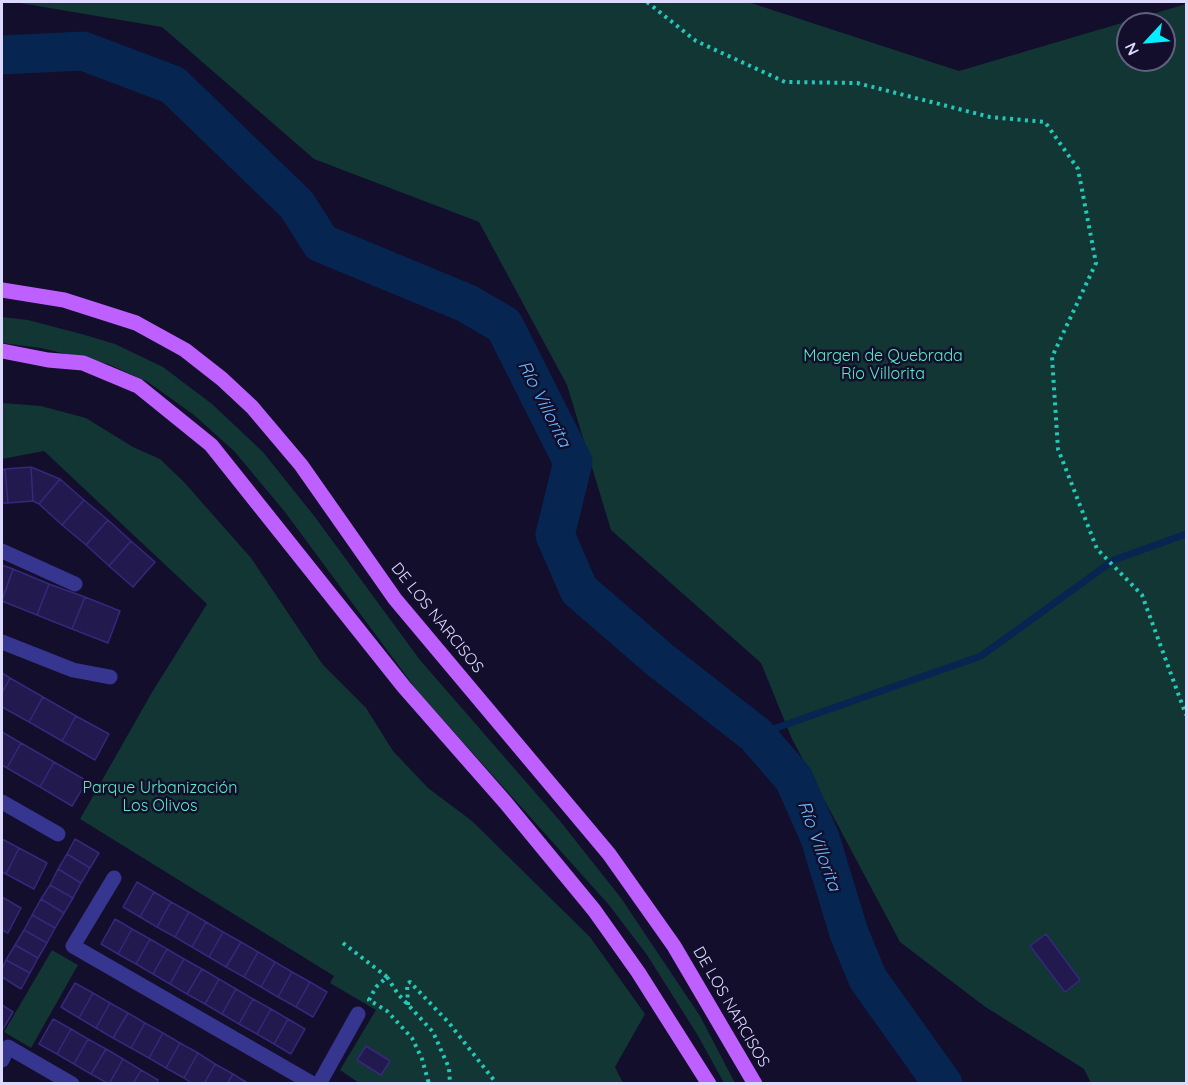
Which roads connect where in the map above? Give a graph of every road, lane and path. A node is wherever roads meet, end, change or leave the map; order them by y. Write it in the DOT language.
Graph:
graph roads {
  1 [pos="646,2"];
  2 [pos="2,290"];
  3 [pos="2,351"];
  4 [pos="2,551"];
  5 [pos="75,585"];
  6 [pos="2,642"];
  7 [pos="110,677"];
  8 [pos="1186,716"];
  9 [pos="2,802"];
  10 [pos="58,834"];
  11 [pos="114,878"];
  12 [pos="343,943"];
  13 [pos="387,977"];
  14 [pos="408,1005"];
  15 [pos="358,1014"];
  16 [pos="2,1060"];
  17 [pos="72,1083"];
  18 [pos="313,1083"];
  19 [pos="319,1083"];
  20 [pos="429,1083"];
  21 [pos="450,1083"];
  22 [pos="497,1083"];
  23 [pos="708,1083"];
  24 [pos="755,1083"];
  1 -- 8 [label="path"];
  2 -- 24 [label="main road, DE LOS NARCISOS"];
  3 -- 23 [label="main road"];
  4 -- 5 [label="street"];
  6 -- 7 [label="street"];
  9 -- 10 [label="street"];
  11 -- 18 [label="street"];
  12 -- 13 [label="path"];
  13 -- 14 [label="path"];
  13 -- 20 [label="path"];
  14 -- 21 [label="path"];
  14 -- 22 [label="path"];
  15 -- 19 [label="street"];
  16 -- 17 [label="street"];
}
